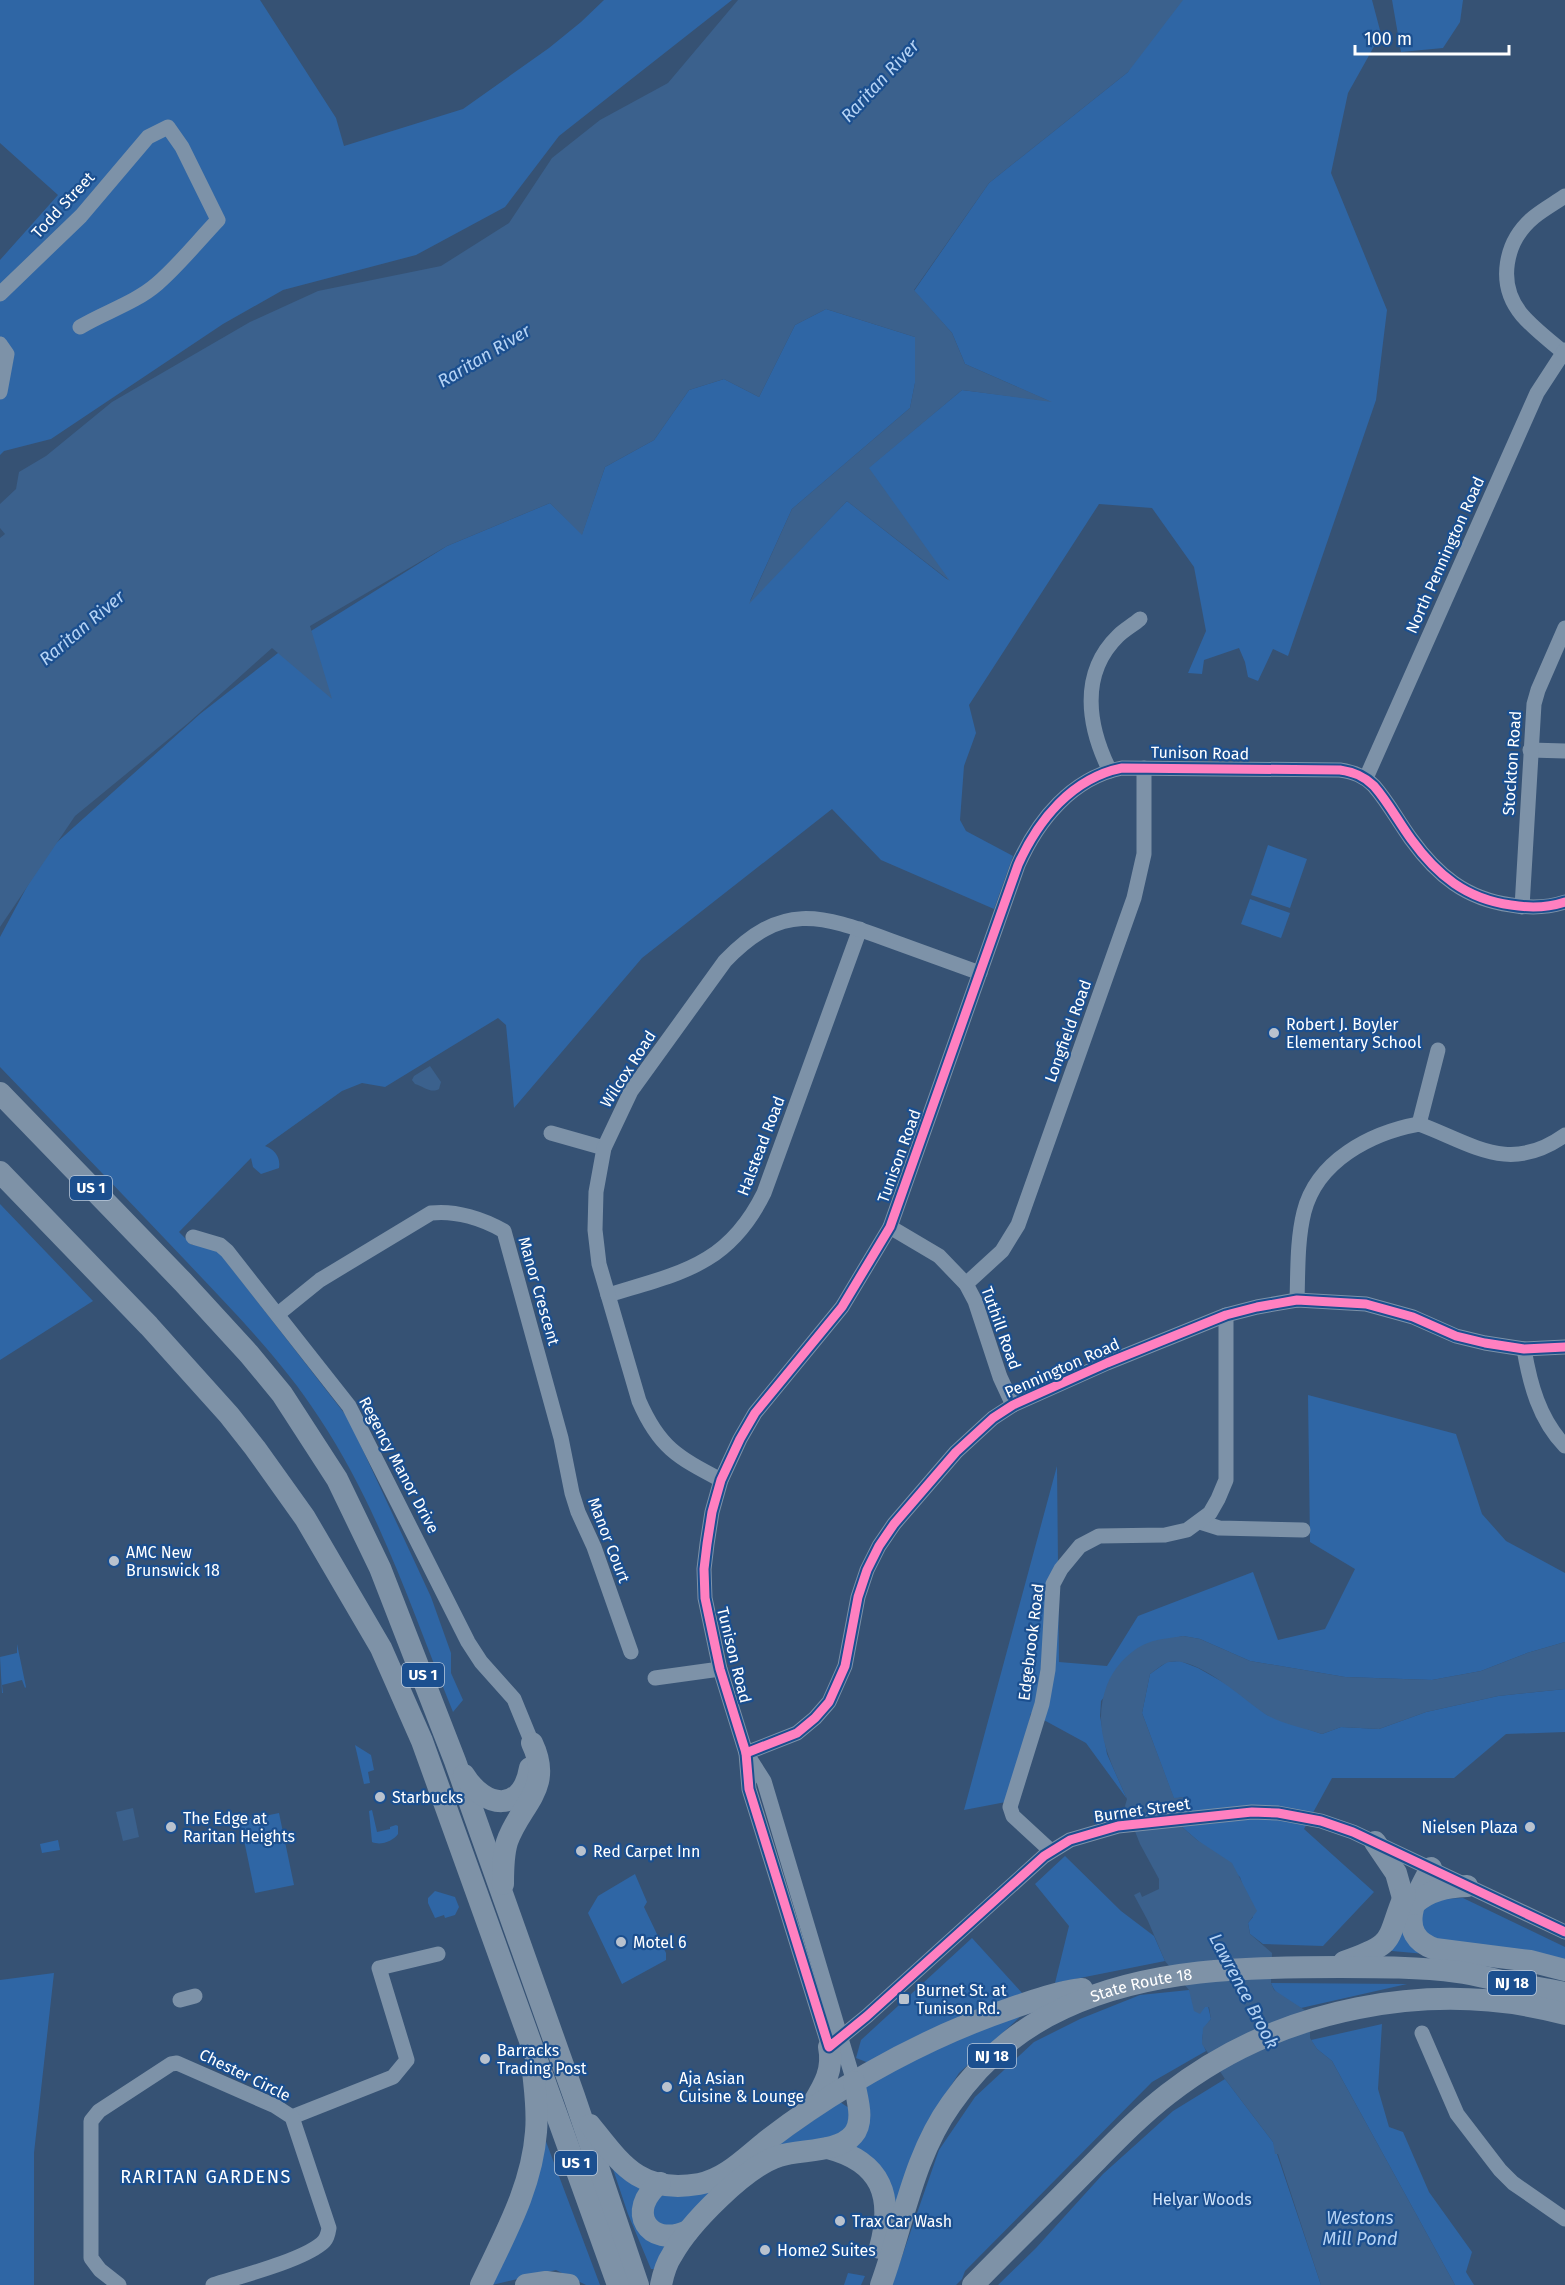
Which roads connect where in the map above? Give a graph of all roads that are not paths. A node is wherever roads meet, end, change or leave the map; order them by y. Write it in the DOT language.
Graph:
graph roads {
  1 [pos="1565,196"];
  2 [pos="0,294"];
  3 [pos="80,327"];
  4 [pos="1564,351"];
  5 [pos="2,354"];
  6 [pos="0,392"];
  7 [pos="1140,619"];
  8 [pos="1565,628"];
  9 [pos="1530,750"];
  10 [pos="1565,751"];
  11 [pos="1144,768"];
  12 [pos="1110,771"];
  13 [pos="1366,778"];
  14 [pos="1565,902"];
  15 [pos="1522,907"];
  16 [pos="860,929"];
  17 [pos="980,973"];
  18 [pos="1438,1050"];
  19 [pos="0,1093"];
  20 [pos="1419,1124"];
  21 [pos="551,1132"];
  22 [pos="1565,1135"];
  23 [pos="604,1148"];
  24 [pos="0,1172"];
  25 [pos="890,1227"];
  26 [pos="193,1237"];
  27 [pos="966,1284"];
  28 [pos="608,1294"];
  29 [pos="1297,1300"];
  30 [pos="278,1314"];
  31 [pos="1226,1316"];
  32 [pos="1565,1347"];
  33 [pos="1524,1348"];
  34 [pos="1013,1406"];
  35 [pos="561,1438"];
  36 [pos="1565,1446"];
  37 [pos="721,1480"];
  38 [pos="1200,1522"];
  39 [pos="1303,1530"];
  40 [pos="631,1652"];
  41 [pos="720,1669"];
  42 [pos="655,1678"];
  43 [pos="532,1743"];
  44 [pos="746,1753"];
  45 [pos="455,1761"];
  46 [pos="1375,1842"];
  47 [pos="1051,1851"];
  48 [pos="1425,1866"];
  49 [pos="1467,1886"];
  50 [pos="502,1894"];
  51 [pos="1409,1901"];
  52 [pos="806,1921"];
  53 [pos="790,1926"];
  54 [pos="1565,1932"];
  55 [pos="438,1954"];
  56 [pos="1329,1967"];
  57 [pos="1565,1970"];
  58 [pos="1460,1972"];
  59 [pos="1565,1979"];
  60 [pos="1140,1982"];
  61 [pos="1565,1993"];
  62 [pos="1565,2014"];
  63 [pos="1422,2033"];
  64 [pos="835,2042"];
  65 [pos="530,2043"];
  66 [pos="854,2082"];
  67 [pos="809,2110"];
  68 [pos="579,2113"];
  69 [pos="292,2118"];
  70 [pos="828,2148"];
  71 [pos="660,2183"];
  72 [pos="1565,2219"];
  73 [pos="688,2231"];
  74 [pos="980,2280"];
  75 [pos="119,2285"];
  76 [pos="213,2285"];
  77 [pos="481,2285"];
  78 [pos="526,2285"];
  79 [pos="569,2285"];
  80 [pos="618,2285"];
  81 [pos="638,2285"];
  82 [pos="661,2285"];
  83 [pos="869,2285"];
  84 [pos="881,2285"];
  1 -- 4 [label="street"];
  2 -- 3 [label="street, Todd Street"];
  4 -- 13 [label="street, North Pennington Road"];
  5 -- 6 [label="street"];
  7 -- 12 [label="street"];
  8 -- 9 [label="street, Stockton Road"];
  9 -- 10 [label="street"];
  9 -- 15 [label="street, Stockton Road"];
  11 -- 12 [label="street, Tunison Road"];
  11 -- 13 [label="street, Tunison Road"];
  11 -- 27 [label="street, Longfield Road"];
  12 -- 17 [label="street, Tunison Road"];
  13 -- 15 [label="street"];
  14 -- 15 [label="street"];
  16 -- 17 [label="street, Wilcox Road"];
  16 -- 23 [label="street, Wilcox Road"];
  16 -- 28 [label="street, Halstead Road"];
  17 -- 25 [label="street, Tunison Road"];
  18 -- 20 [label="street"];
  19 -- 45 [label="highway, US 1"];
  20 -- 22 [label="street"];
  20 -- 29 [label="street"];
  21 -- 23 [label="street"];
  23 -- 28 [label="street, Wilcox Road"];
  24 -- 65 [label="highway, US 1"];
  25 -- 27 [label="street, Tuthill Road"];
  25 -- 37 [label="street, Tunison Road"];
  26 -- 30 [label="street, Regency Manor Drive"];
  27 -- 34 [label="street, Tuthill Road"];
  28 -- 37 [label="street, Wilcox Road"];
  29 -- 31 [label="street, Pennington Road"];
  29 -- 33 [label="street, Pennington Road"];
  30 -- 35 [label="street, Manor Crescent"];
  30 -- 43 [label="street, Regency Manor Drive"];
  31 -- 34 [label="street, Pennington Road"];
  31 -- 38 [label="street"];
  32 -- 33 [label="street, Pennington Road"];
  33 -- 36 [label="street"];
  34 -- 44 [label="street, Pennington Road"];
  35 -- 40 [label="street, Manor Court"];
  37 -- 41 [label="street, Tunison Road"];
  38 -- 39 [label="street"];
  38 -- 47 [label="street, Edgebrook Road"];
  41 -- 42 [label="street"];
  41 -- 44 [label="street, Tunison Road"];
  43 -- 45 [label="highway"];
  43 -- 50 [label="highway"];
  44 -- 52 [label="street, Tunison Road"];
  44 -- 53 [label="street, Tunison Road"];
  45 -- 50 [label="highway, US 1"];
  46 -- 47 [label="street, Burnet Street"];
  46 -- 48 [label="street, Burnet Street"];
  46 -- 51 [label="highway"];
  47 -- 64 [label="street, Burnet Street"];
  48 -- 49 [label="street, Burnet Street"];
  48 -- 51 [label="highway"];
  49 -- 51 [label="highway"];
  49 -- 54 [label="street, Burnet Street"];
  50 -- 68 [label="highway, US 1"];
  51 -- 56 [label="highway"];
  51 -- 57 [label="highway"];
  52 -- 53 [label="street"];
  52 -- 64 [label="street, Tunison Road"];
  53 -- 64 [label="street, Tunison Road"];
  55 -- 69 [label="street"];
  56 -- 58 [label="highway, State Route 18 / NJ 18"];
  56 -- 60 [label="highway, State Route 18 / NJ 18"];
  58 -- 59 [label="highway"];
  58 -- 61 [label="highway, State Route 18 / NJ 18"];
  60 -- 66 [label="highway"];
  60 -- 84 [label="highway, State Route 18 / NJ 18"];
  62 -- 74 [label="highway, NJ 18"];
  63 -- 72 [label="street"];
  64 -- 66 [label="street, Tunison Road"];
  64 -- 67 [label="highway"];
  65 -- 77 [label="highway"];
  65 -- 80 [label="highway, US 1"];
  66 -- 67 [label="highway"];
  66 -- 70 [label="highway"];
  67 -- 71 [label="highway"];
  68 -- 71 [label="highway"];
  68 -- 81 [label="highway, US 1"];
  69 -- 75 [label="street, Chester Circle"];
  69 -- 76 [label="street, Chester Circle"];
  70 -- 73 [label="highway"];
  70 -- 83 [label="highway"];
  71 -- 73 [label="highway"];
  73 -- 82 [label="highway"];
  78 -- 79 [label="highway"];
}
